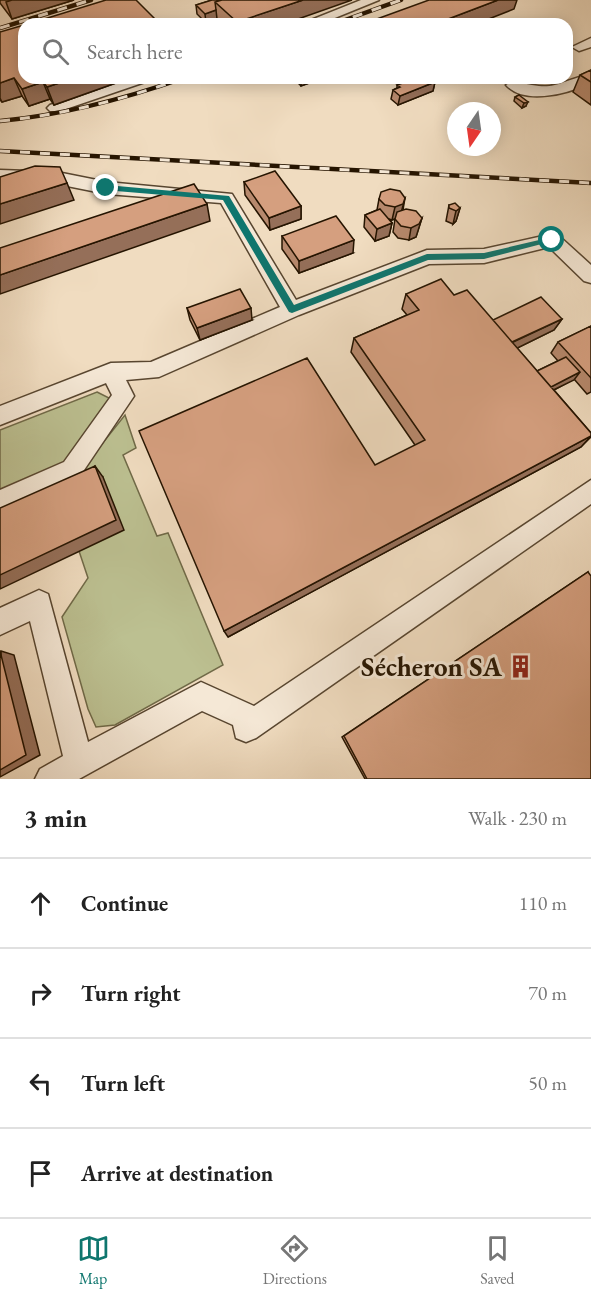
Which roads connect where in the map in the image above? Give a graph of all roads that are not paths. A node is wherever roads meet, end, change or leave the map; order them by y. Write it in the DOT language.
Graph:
graph roads {
  1 [pos="373,0"];
  2 [pos="324,18"];
  3 [pos="591,64"];
  4 [pos="573,73"];
  5 [pos="591,78"];
  6 [pos="126,84"];
  7 [pos="549,84"];
  8 [pos="55,108"];
  9 [pos="0,176"];
  10 [pos="591,276"];
  11 [pos="292,310"];
  12 [pos="111,372"];
  13 [pos="0,416"];
  14 [pos="591,490"];
  15 [pos="0,501"];
  16 [pos="0,622"];
  17 [pos="79,764"];
  18 [pos="50,779"];
  1 -- 2 [label="lane"];
  3 -- 4 [label="lane"];
  5 -- 7 [label="lane"];
  6 -- 8 [label="lane"];
  9 -- 11 [label="lane"];
  10 -- 11 [label="lane"];
  11 -- 12 [label="lane"];
  12 -- 13 [label="lane"];
  12 -- 15 [label="lane"];
  14 -- 17 [label="lane"];
  16 -- 17 [label="lane"];
  17 -- 18 [label="lane"];
}
